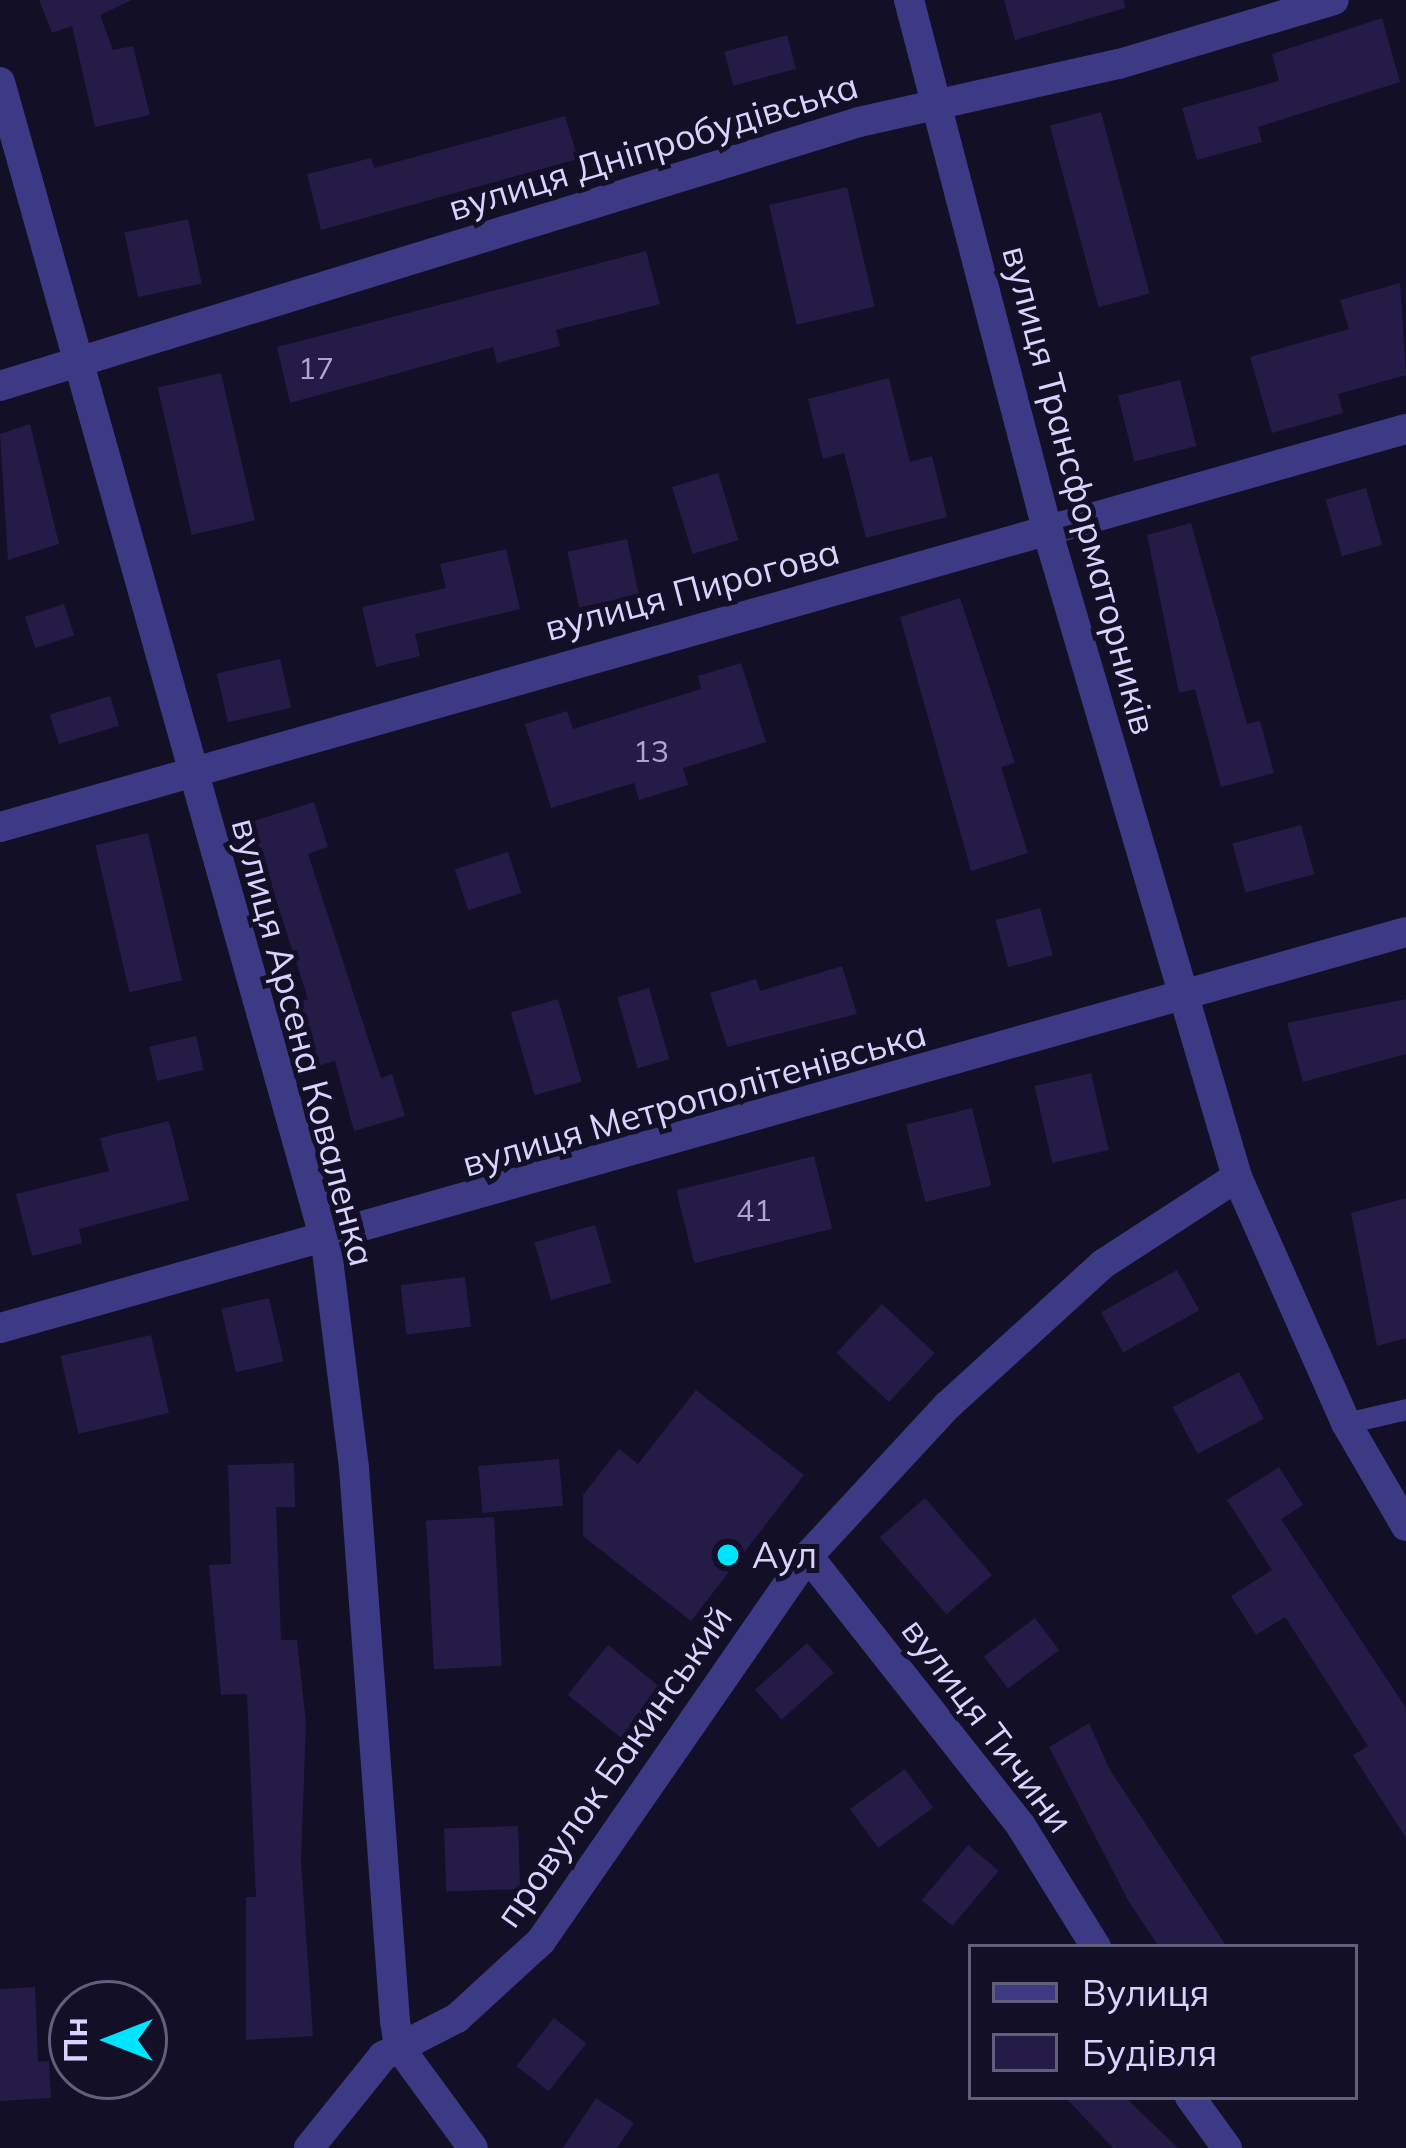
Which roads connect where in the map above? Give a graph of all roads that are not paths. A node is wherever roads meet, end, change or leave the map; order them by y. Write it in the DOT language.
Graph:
graph roads {
  1 [pos="909,0"];
  2 [pos="1334,0"];
  3 [pos="0,82"];
  4 [pos="940,109"];
  5 [pos="84,365"];
  6 [pos="0,386"];
  7 [pos="1406,429"];
  8 [pos="1048,533"];
  9 [pos="191,777"];
  10 [pos="0,827"];
  11 [pos="1406,932"];
  12 [pos="1184,998"];
  13 [pos="1238,1177"];
  14 [pos="326,1244"];
  15 [pos="0,1328"];
  16 [pos="1406,1409"];
  17 [pos="1346,1423"];
  18 [pos="1406,1526"];
  19 [pos="808,1556"];
  20 [pos="1094,1944"];
  21 [pos="399,2047"];
  22 [pos="1192,2100"];
  23 [pos="309,2148"];
  24 [pos="472,2148"];
  25 [pos="1227,2148"];
  1 -- 4 [label="street, вулиця Трансформаторників"];
  2 -- 4 [label="street, вулиця Дніпробудівська"];
  3 -- 5 [label="street, вулиця Арсена Коваленка"];
  4 -- 5 [label="street, вулиця Дніпробудівська"];
  4 -- 8 [label="street, вулиця Трансформаторників"];
  5 -- 6 [label="street, вулиця Дніпробудівська"];
  5 -- 9 [label="street, вулиця Арсена Коваленка"];
  7 -- 8 [label="street, вулиця Пирогова"];
  8 -- 9 [label="street, вулиця Пирогова"];
  8 -- 12 [label="street, вулиця Трансформаторників"];
  9 -- 10 [label="street, вулиця Пирогова"];
  9 -- 14 [label="street, вулиця Арсена Коваленка"];
  11 -- 12 [label="street, вулиця Метрополітенівська"];
  12 -- 13 [label="street, вулиця Трансформаторників"];
  12 -- 14 [label="street, вулиця Метрополітенівська"];
  13 -- 17 [label="street, вулиця Трансформаторників"];
  13 -- 19 [label="street, провулок Бакинський"];
  14 -- 15 [label="street, вулиця Метрополітенівська"];
  14 -- 21 [label="street, вулиця Арсена Коваленка"];
  16 -- 17 [label="lane"];
  17 -- 18 [label="street, вулиця Трансформаторників"];
  19 -- 20 [label="street, вулиця Тичини"];
  19 -- 21 [label="street, провулок Бакинський"];
  21 -- 23 [label="street, провулок Бакинський"];
  21 -- 24 [label="street"];
  22 -- 25 [label="street"];
}
